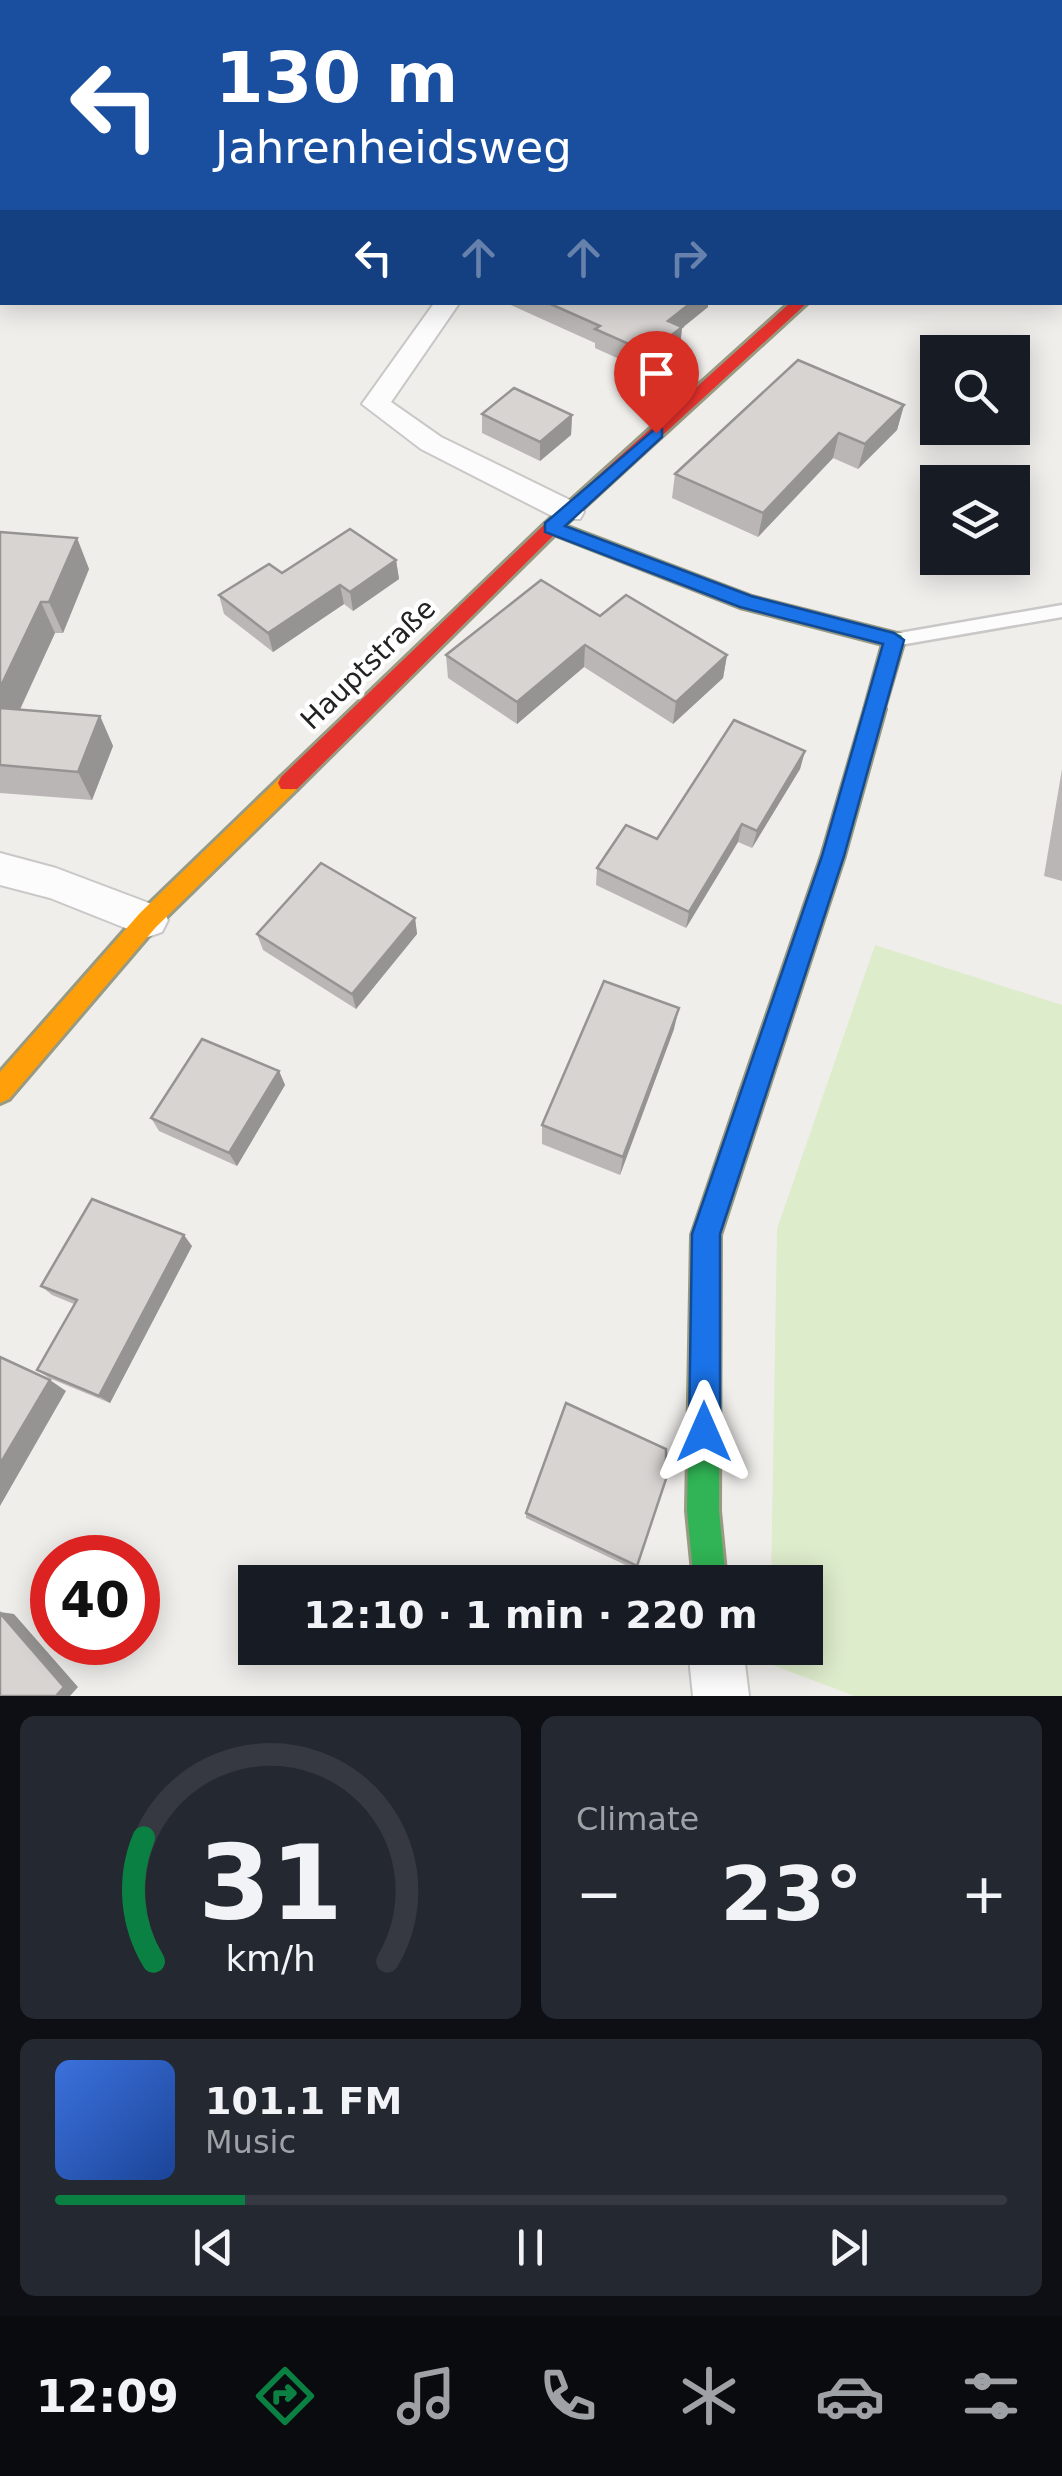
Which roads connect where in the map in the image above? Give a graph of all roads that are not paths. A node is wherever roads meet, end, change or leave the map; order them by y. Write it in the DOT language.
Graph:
graph roads {
  1 [pos="446,305"];
  2 [pos="797,305"];
  3 [pos="561,520"];
  4 [pos="1062,610"];
  5 [pos="894,640"];
  6 [pos="0,868"];
  7 [pos="148,920"];
  8 [pos="0,1091"];
  9 [pos="708,1565"];
  10 [pos="717,1665"];
  11 [pos="720,1696"];
  1 -- 3 [label="street"];
  2 -- 3 [label="main road, Hauptstraße"];
  3 -- 5 [label="main road"];
  3 -- 7 [label="main road, Hauptstraße"];
  4 -- 5 [label="lane"];
  5 -- 9 [label="main road"];
  6 -- 7 [label="street"];
  7 -- 8 [label="main road, Hauptstraße"];
  10 -- 11 [label="street"];
}
